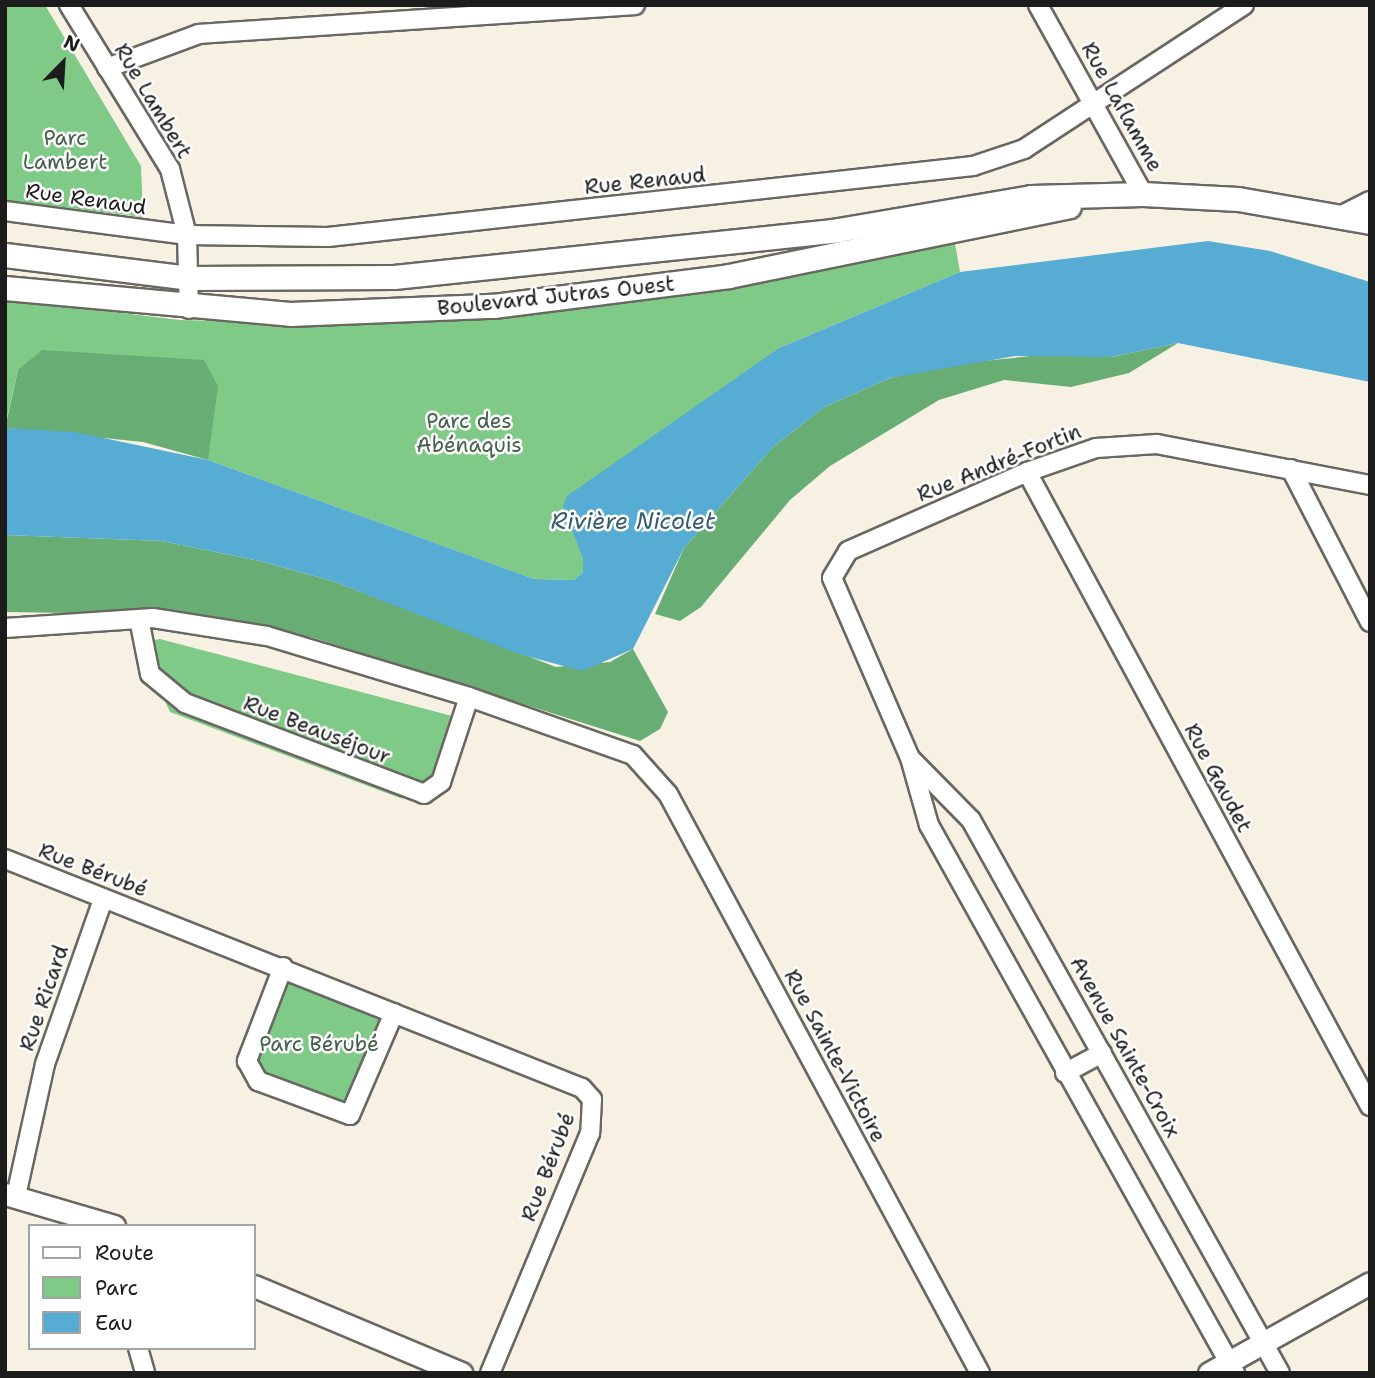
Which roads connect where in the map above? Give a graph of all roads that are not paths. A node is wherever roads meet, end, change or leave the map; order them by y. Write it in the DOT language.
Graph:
graph roads {
  1 [pos="69,5"];
  2 [pos="635,5"];
  3 [pos="1038,5"];
  4 [pos="1244,5"];
  5 [pos="470,12"];
  6 [pos="107,68"];
  7 [pos="1097,103"];
  8 [pos="1143,194"];
  9 [pos="1099,198"];
  10 [pos="1370,201"];
  11 [pos="5,211"];
  12 [pos="1342,215"];
  13 [pos="1370,222"];
  14 [pos="187,235"];
  15 [pos="5,255"];
  16 [pos="189,278"];
  17 [pos="5,288"];
  18 [pos="189,309"];
  19 [pos="1291,469"];
  20 [pos="1027,472"];
  21 [pos="1370,485"];
  22 [pos="832,578"];
  23 [pos="139,619"];
  24 [pos="1370,622"];
  25 [pos="5,628"];
  26 [pos="469,697"];
  27 [pos="910,758"];
  28 [pos="5,859"];
  29 [pos="103,899"];
  30 [pos="283,967"];
  31 [pos="394,1013"];
  32 [pos="1102,1053"];
  33 [pos="1065,1073"];
  34 [pos="1370,1106"];
  35 [pos="10,1195"];
  36 [pos="107,1224"];
  37 [pos="1370,1283"];
  38 [pos="256,1287"];
  39 [pos="1263,1343"];
  40 [pos="139,1350"];
  41 [pos="1232,1367"];
  42 [pos="145,1373"];
  43 [pos="461,1373"];
  44 [pos="490,1373"];
  45 [pos="980,1373"];
  46 [pos="1209,1373"];
  47 [pos="1280,1373"];
  1 -- 6 [label="street, Rue Lambert"];
  2 -- 5 [label="street"];
  3 -- 7 [label="street, Rue Laflamme"];
  4 -- 7 [label="street, Rue Renaud"];
  5 -- 6 [label="street"];
  6 -- 14 [label="street, Rue Lambert"];
  7 -- 8 [label="street, Rue Laflamme"];
  7 -- 14 [label="street, Rue Renaud"];
  8 -- 9 [label="main road, Boulevard Jutras Ouest"];
  8 -- 12 [label="main road, Boulevard Jutras Ouest"];
  9 -- 16 [label="main road, Boulevard Jutras Ouest"];
  9 -- 18 [label="main road, Boulevard Jutras Ouest"];
  10 -- 12 [label="street"];
  11 -- 14 [label="street, Rue Renaud"];
  12 -- 13 [label="main road, Boulevard Jutras Ouest"];
  14 -- 16 [label="street, Rue Lambert"];
  15 -- 16 [label="main road, Boulevard Jutras Ouest"];
  16 -- 18 [label="street, Rue Lambert"];
  17 -- 18 [label="main road, Boulevard Jutras Ouest"];
  19 -- 20 [label="street, Rue André-Fortin"];
  19 -- 21 [label="street, Rue André-Fortin"];
  19 -- 24 [label="street"];
  20 -- 22 [label="street, Rue André-Fortin"];
  20 -- 34 [label="street, Rue Gaudet"];
  22 -- 27 [label="street, Avenue Sainte-Croix"];
  23 -- 25 [label="street"];
  23 -- 26 [label="street"];
  23 -- 26 [label="street, Rue Beauséjour"];
  26 -- 45 [label="street, Rue Sainte-Victoire"];
  27 -- 32 [label="street, Avenue Sainte-Croix"];
  27 -- 33 [label="street, Avenue Sainte-Croix"];
  28 -- 29 [label="street, Rue Bérubé"];
  29 -- 30 [label="street, Rue Bérubé"];
  29 -- 35 [label="street, Rue Ricard"];
  30 -- 31 [label="street, Rue Bérubé"];
  30 -- 31 [label="street"];
  31 -- 44 [label="street, Rue Bérubé"];
  32 -- 33 [label="street"];
  32 -- 39 [label="street, Avenue Sainte-Croix"];
  33 -- 41 [label="street, Avenue Sainte-Croix"];
  35 -- 36 [label="street"];
  37 -- 39 [label="street"];
  38 -- 43 [label="street"];
  39 -- 41 [label="street"];
  39 -- 47 [label="street, Avenue Sainte-Croix"];
  40 -- 42 [label="street"];
  41 -- 46 [label="street"];
}
